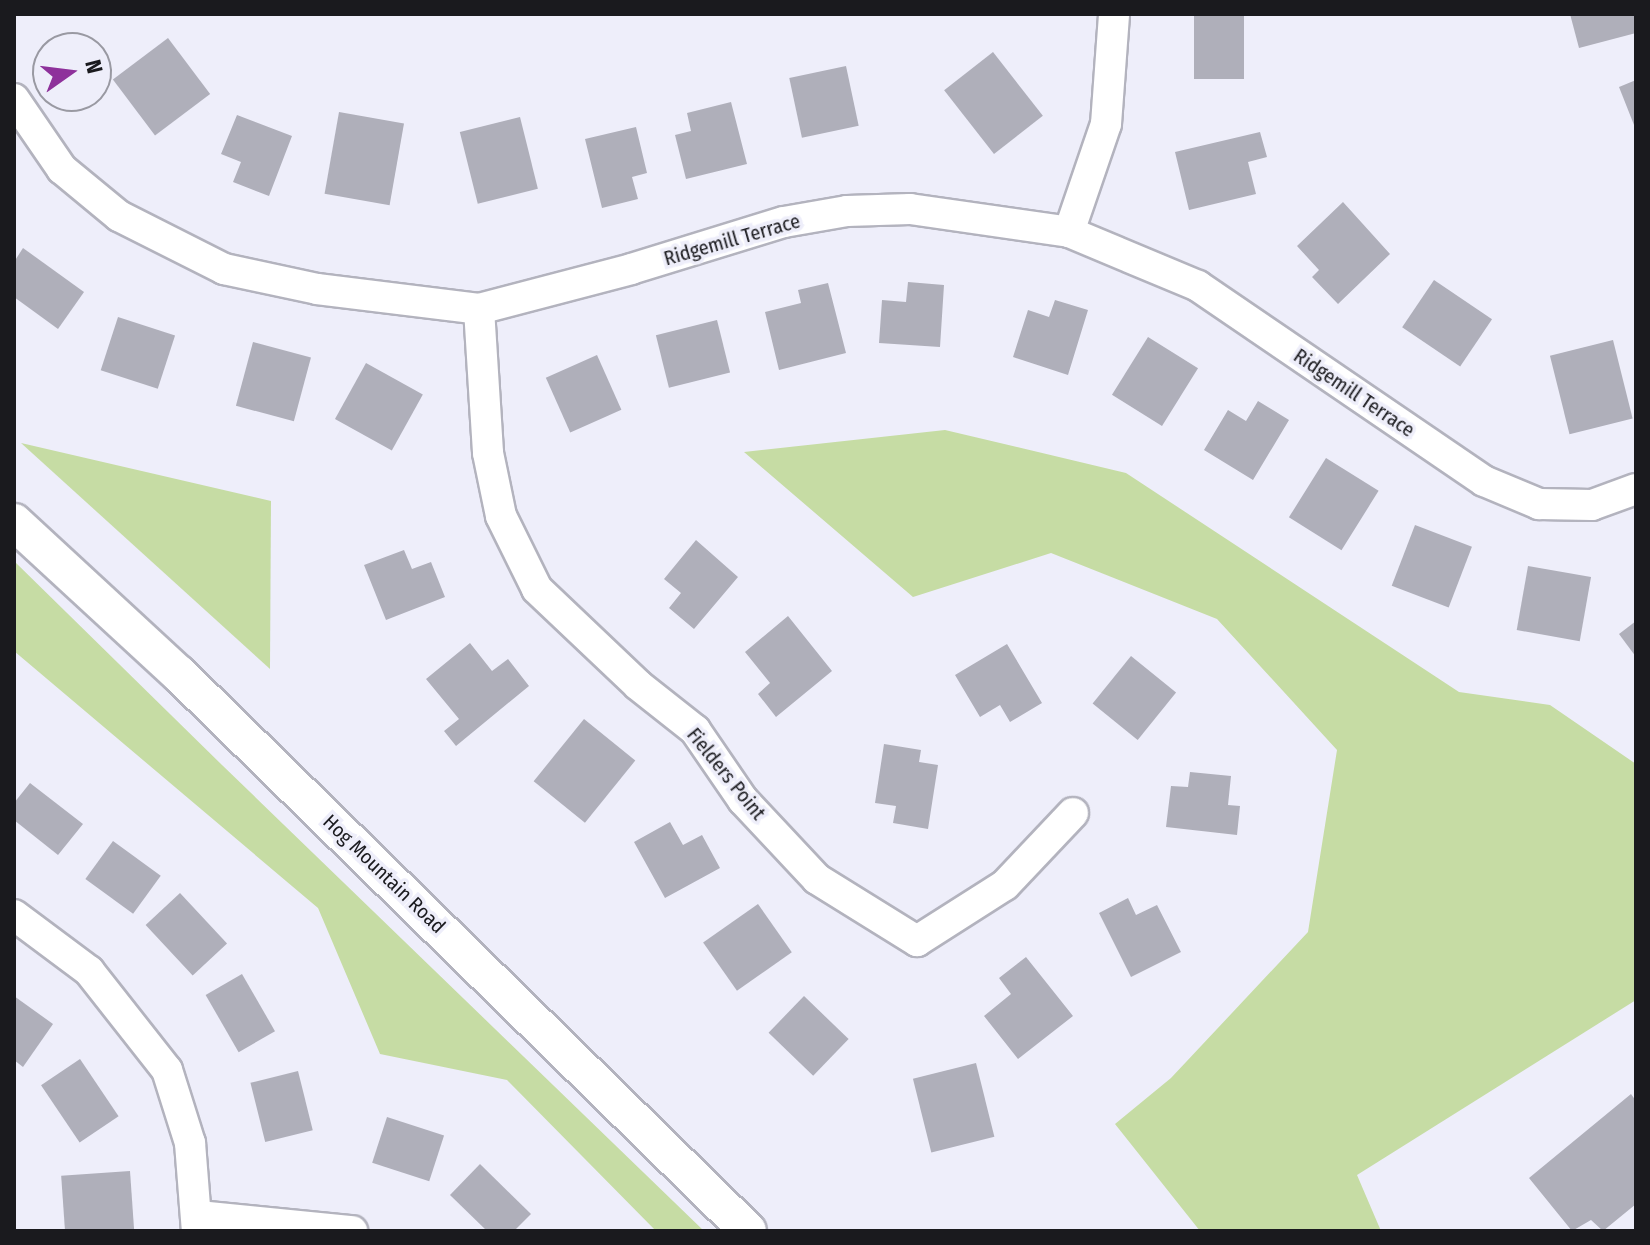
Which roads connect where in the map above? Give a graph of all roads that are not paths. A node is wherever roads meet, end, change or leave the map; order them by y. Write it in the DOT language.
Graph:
graph roads {
  1 [pos="1114,14"];
  2 [pos="14,99"];
  3 [pos="1069,232"];
  4 [pos="479,309"];
  5 [pos="1636,489"];
  6 [pos="14,522"];
  7 [pos="1073,813"];
  8 [pos="14,915"];
  9 [pos="197,1224"];
  10 [pos="352,1231"];
  11 [pos="748,1231"];
  1 -- 3 [label="street"];
  2 -- 4 [label="street, Ridgemill Terrace"];
  3 -- 4 [label="street, Ridgemill Terrace"];
  3 -- 5 [label="street, Ridgemill Terrace"];
  4 -- 7 [label="street, Fielders Point"];
  6 -- 11 [label="street, Hog Mountain Road"];
  8 -- 9 [label="street"];
  9 -- 10 [label="street"];
}
